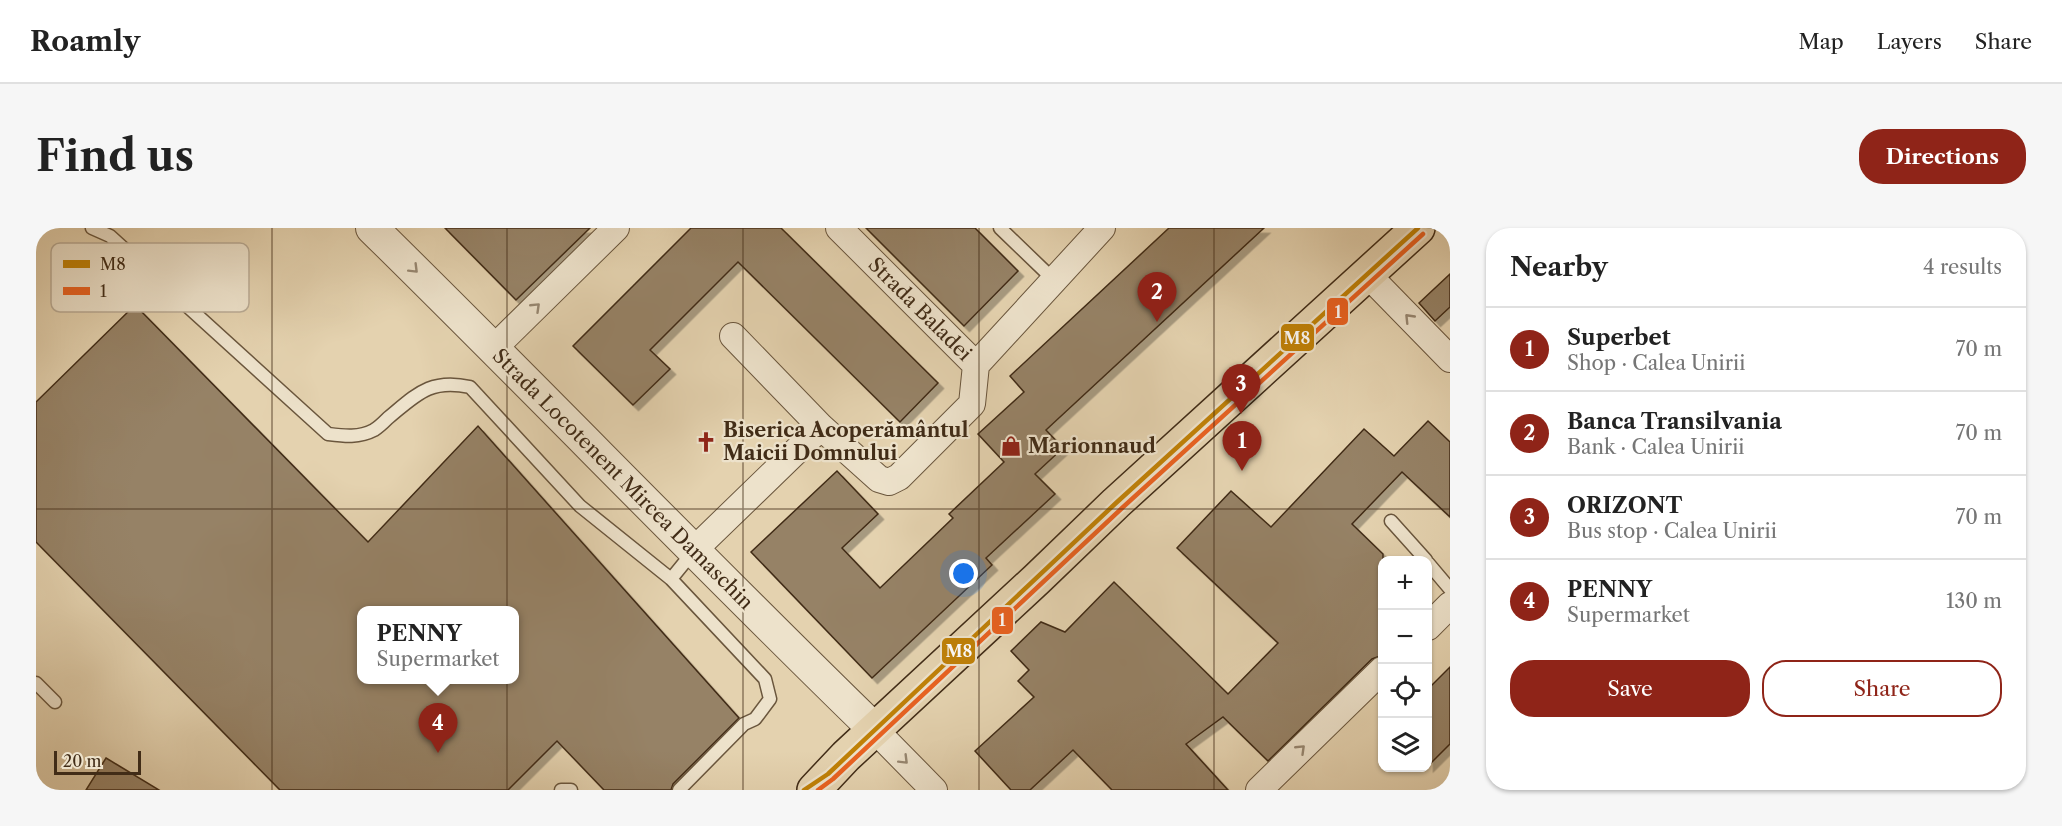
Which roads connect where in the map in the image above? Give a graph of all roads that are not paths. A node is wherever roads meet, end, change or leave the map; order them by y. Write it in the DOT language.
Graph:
graph roads {
  1 [pos="92,228"];
  2 [pos="372,228"];
  3 [pos="616,228"];
  4 [pos="839,228"];
  5 [pos="1000,228"];
  6 [pos="1102,228"];
  7 [pos="1418,228"];
  8 [pos="118,243"];
  9 [pos="1367,274"];
  10 [pos="1054,280"];
  11 [pos="194,312"];
  12 [pos="733,336"];
  13 [pos="494,348"];
  14 [pos="1450,359"];
  15 [pos="976,365"];
  16 [pos="821,427"];
  17 [pos="1391,520"];
  18 [pos="693,552"];
  19 [pos="1422,556"];
  20 [pos="1432,568"];
  21 [pos="671,579"];
  22 [pos="1450,589"];
  23 [pos="1450,605"];
  24 [pos="1432,623"];
  25 [pos="1378,675"];
  26 [pos="36,682"];
  27 [pos="55,702"];
  28 [pos="875,730"];
  29 [pos="815,785"];
  30 [pos="561,790"];
  31 [pos="571,790"];
  32 [pos="679,790"];
  33 [pos="934,790"];
  34 [pos="1259,790"];
  1 -- 8 [label="lane"];
  2 -- 13 [label="street, Strada Locotenent Mircea Damaschin, one-way"];
  13 -- 3 [label="street, one-way"];
  4 -- 15 [label="street, Strada Baladei"];
  5 -- 10 [label="lane"];
  6 -- 10 [label="street"];
  7 -- 9 [label="main road"];
  14 -- 9 [label="street, one-way"];
  9 -- 28 [label="main road"];
  10 -- 15 [label="street"];
  11 -- 21 [label="lane"];
  12 -- 16 [label="street"];
  13 -- 18 [label="street, Strada Locotenent Mircea Damaschin"];
  15 -- 16 [label="street"];
  16 -- 18 [label="street"];
  17 -- 19 [label="lane"];
  18 -- 21 [label="lane"];
  18 -- 28 [label="street, Strada Locotenent Mircea Damaschin"];
  20 -- 22 [label="lane"];
  21 -- 32 [label="lane"];
  23 -- 24 [label="street"];
  34 -- 25 [label="street, one-way"];
  26 -- 27 [label="lane"];
  28 -- 29 [label="main road"];
  28 -- 33 [label="street, one-way"];
  30 -- 31 [label="lane"];
}
